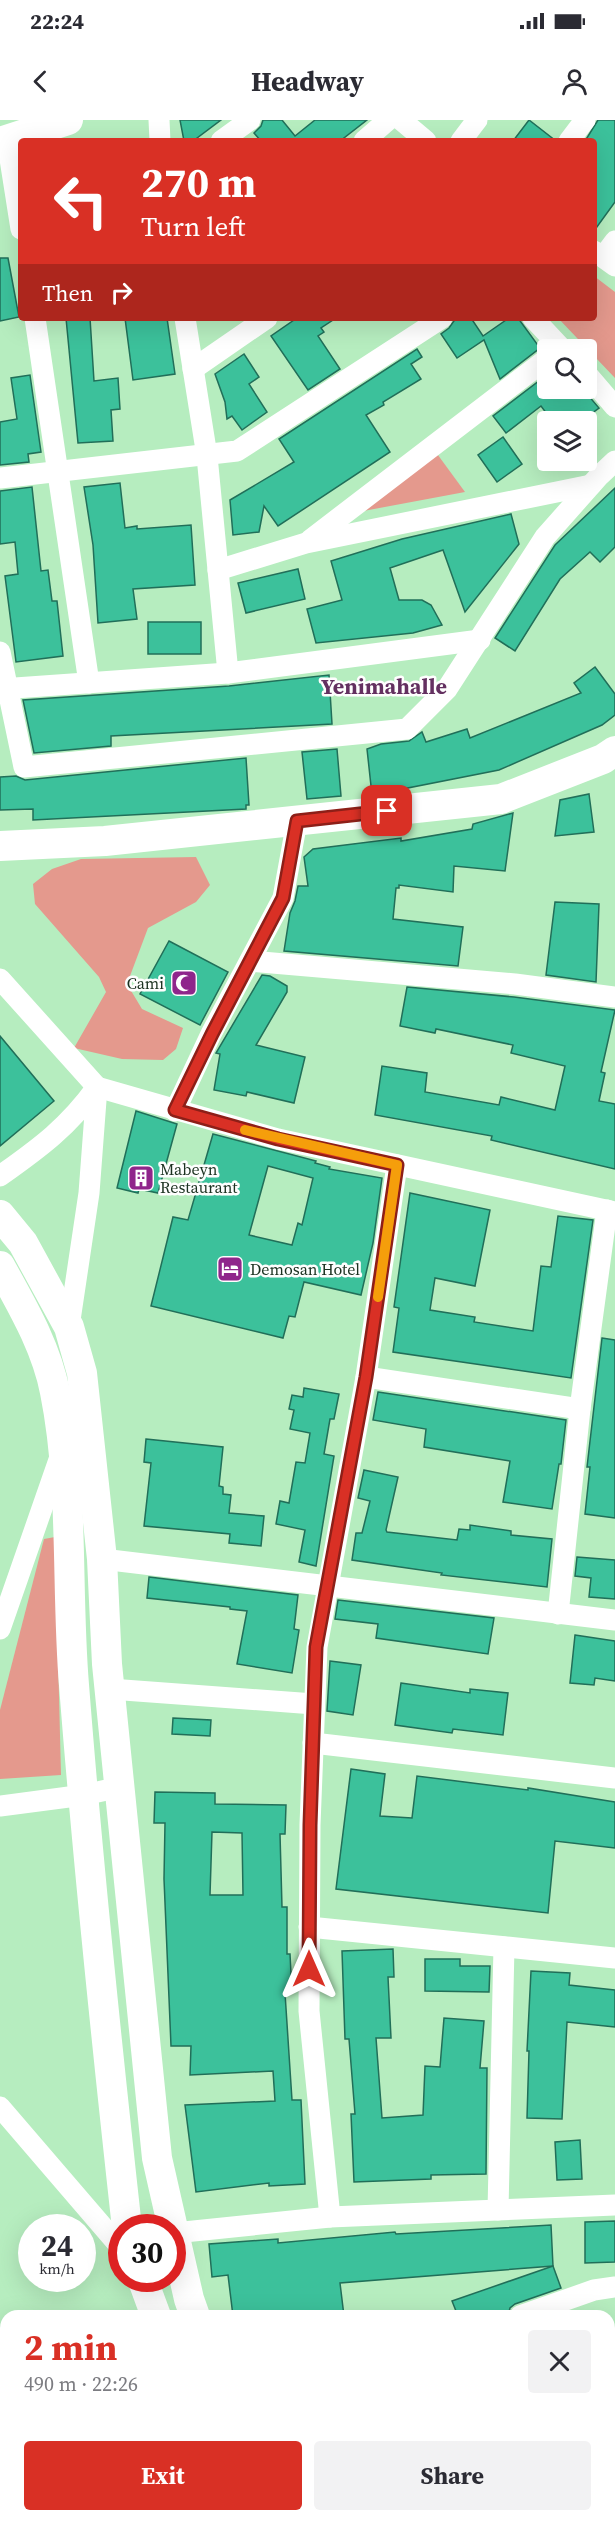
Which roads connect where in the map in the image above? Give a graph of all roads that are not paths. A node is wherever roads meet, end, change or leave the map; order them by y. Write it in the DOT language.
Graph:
graph roads {
  1 [pos="68,120"];
  2 [pos="159,120"];
  3 [pos="250,120"];
  4 [pos="388,120"];
  5 [pos="401,120"];
  6 [pos="477,120"];
  7 [pos="585,120"];
  8 [pos="160,138"];
  9 [pos="225,138"];
  10 [pos="367,138"];
  11 [pos="422,138"];
  12 [pos="463,138"];
  13 [pos="571,138"];
  14 [pos="4,141"];
  15 [pos="18,213"];
  16 [pos="35,321"];
  17 [pos="185,321"];
  18 [pos="263,321"];
  19 [pos="437,321"];
  20 [pos="535,321"];
  21 [pos="549,339"];
  22 [pos="537,367"];
  23 [pos="193,369"];
  24 [pos="597,386"];
  25 [pos="615,406"];
  26 [pos="207,456"];
  27 [pos="615,461"];
  28 [pos="58,472"];
  29 [pos="0,478"];
  30 [pos="591,485"];
  31 [pos="306,543"];
  32 [pos="218,570"];
  33 [pos="480,640"];
  34 [pos="0,652"];
  35 [pos="228,673"];
  36 [pos="89,683"];
  37 [pos="4,689"];
  38 [pos="611,755"];
  39 [pos="297,821"];
  40 [pos="0,846"];
  41 [pos="250,961"];
  42 [pos="0,979"];
  43 [pos="615,997"];
  44 [pos="97,1087"];
  45 [pos="175,1110"];
  46 [pos="397,1165"];
  47 [pos="0,1176"];
  48 [pos="611,1211"];
  49 [pos="0,1215"];
  50 [pos="0,1266"];
  51 [pos="69,1327"];
  52 [pos="366,1377"];
  53 [pos="580,1409"];
  54 [pos="62,1450"];
  55 [pos="102,1559"];
  56 [pos="328,1585"];
  57 [pos="558,1614"];
  58 [pos="615,1620"];
  59 [pos="0,1629"];
  60 [pos="110,1689"];
  61 [pos="314,1704"];
  62 [pos="313,1743"];
  63 [pos="615,1778"];
  64 [pos="120,1787"];
  65 [pos="84,1795"];
  66 [pos="0,1806"];
  67 [pos="309,1927"];
  68 [pos="504,1947"];
  69 [pos="615,1958"];
  70 [pos="0,2107"];
  71 [pos="615,2205"];
  72 [pos="498,2210"];
  73 [pos="126,2214"];
  74 [pos="170,2214"];
  75 [pos="330,2217"];
  76 [pos="186,2232"];
  77 [pos="108,2233"];
  78 [pos="186,2280"];
  79 [pos="615,2287"];
  80 [pos="147,2292"];
  81 [pos="154,2310"];
  82 [pos="193,2310"];
  83 [pos="537,2310"];
  1 -- 14 [label="main road"];
  2 -- 8 [label="street"];
  3 -- 9 [label="street"];
  4 -- 10 [label="street"];
  5 -- 11 [label="street"];
  6 -- 12 [label="street"];
  7 -- 13 [label="street"];
  14 -- 15 [label="street"];
  16 -- 28 [label="street"];
  17 -- 23 [label="street"];
  18 -- 23 [label="street"];
  19 -- 26 [label="street"];
  20 -- 21 [label="street"];
  22 -- 31 [label="street"];
  23 -- 26 [label="street"];
  24 -- 25 [label="street"];
  26 -- 28 [label="street"];
  26 -- 32 [label="street"];
  27 -- 30 [label="street"];
  28 -- 29 [label="street"];
  28 -- 36 [label="street"];
  30 -- 31 [label="street"];
  30 -- 33 [label="street"];
  31 -- 32 [label="street"];
  32 -- 35 [label="street"];
  33 -- 35 [label="street"];
  33 -- 37 [label="street"];
  34 -- 37 [label="street"];
  35 -- 36 [label="street"];
  36 -- 37 [label="street"];
  38 -- 39 [label="main road"];
  39 -- 40 [label="main road"];
  39 -- 41 [label="street"];
  41 -- 43 [label="street"];
  41 -- 45 [label="street"];
  42 -- 44 [label="street"];
  44 -- 45 [label="street"];
  44 -- 47 [label="street"];
  44 -- 51 [label="street"];
  45 -- 46 [label="street"];
  46 -- 48 [label="street"];
  46 -- 52 [label="street"];
  48 -- 53 [label="street"];
  49 -- 51 [label="main road"];
  50 -- 54 [label="main road"];
  51 -- 55 [label="main road"];
  52 -- 53 [label="street"];
  52 -- 56 [label="street"];
  53 -- 57 [label="street"];
  54 -- 59 [label="street"];
  54 -- 65 [label="main road"];
  55 -- 56 [label="street"];
  55 -- 60 [label="main road"];
  56 -- 57 [label="street"];
  56 -- 61 [label="street"];
  57 -- 58 [label="street"];
  60 -- 61 [label="street"];
  60 -- 64 [label="main road"];
  61 -- 62 [label="street"];
  62 -- 63 [label="street"];
  62 -- 67 [label="street"];
  64 -- 65 [label="street"];
  64 -- 74 [label="main road"];
  65 -- 66 [label="street"];
  65 -- 73 [label="main road"];
  67 -- 68 [label="street"];
  67 -- 75 [label="street"];
  68 -- 69 [label="street"];
  68 -- 72 [label="street"];
  70 -- 77 [label="street"];
  71 -- 72 [label="street"];
  72 -- 75 [label="street"];
  75 -- 76 [label="street"];
  78 -- 82 [label="main road"];
  79 -- 83 [label="street"];
  80 -- 81 [label="main road"];
}
